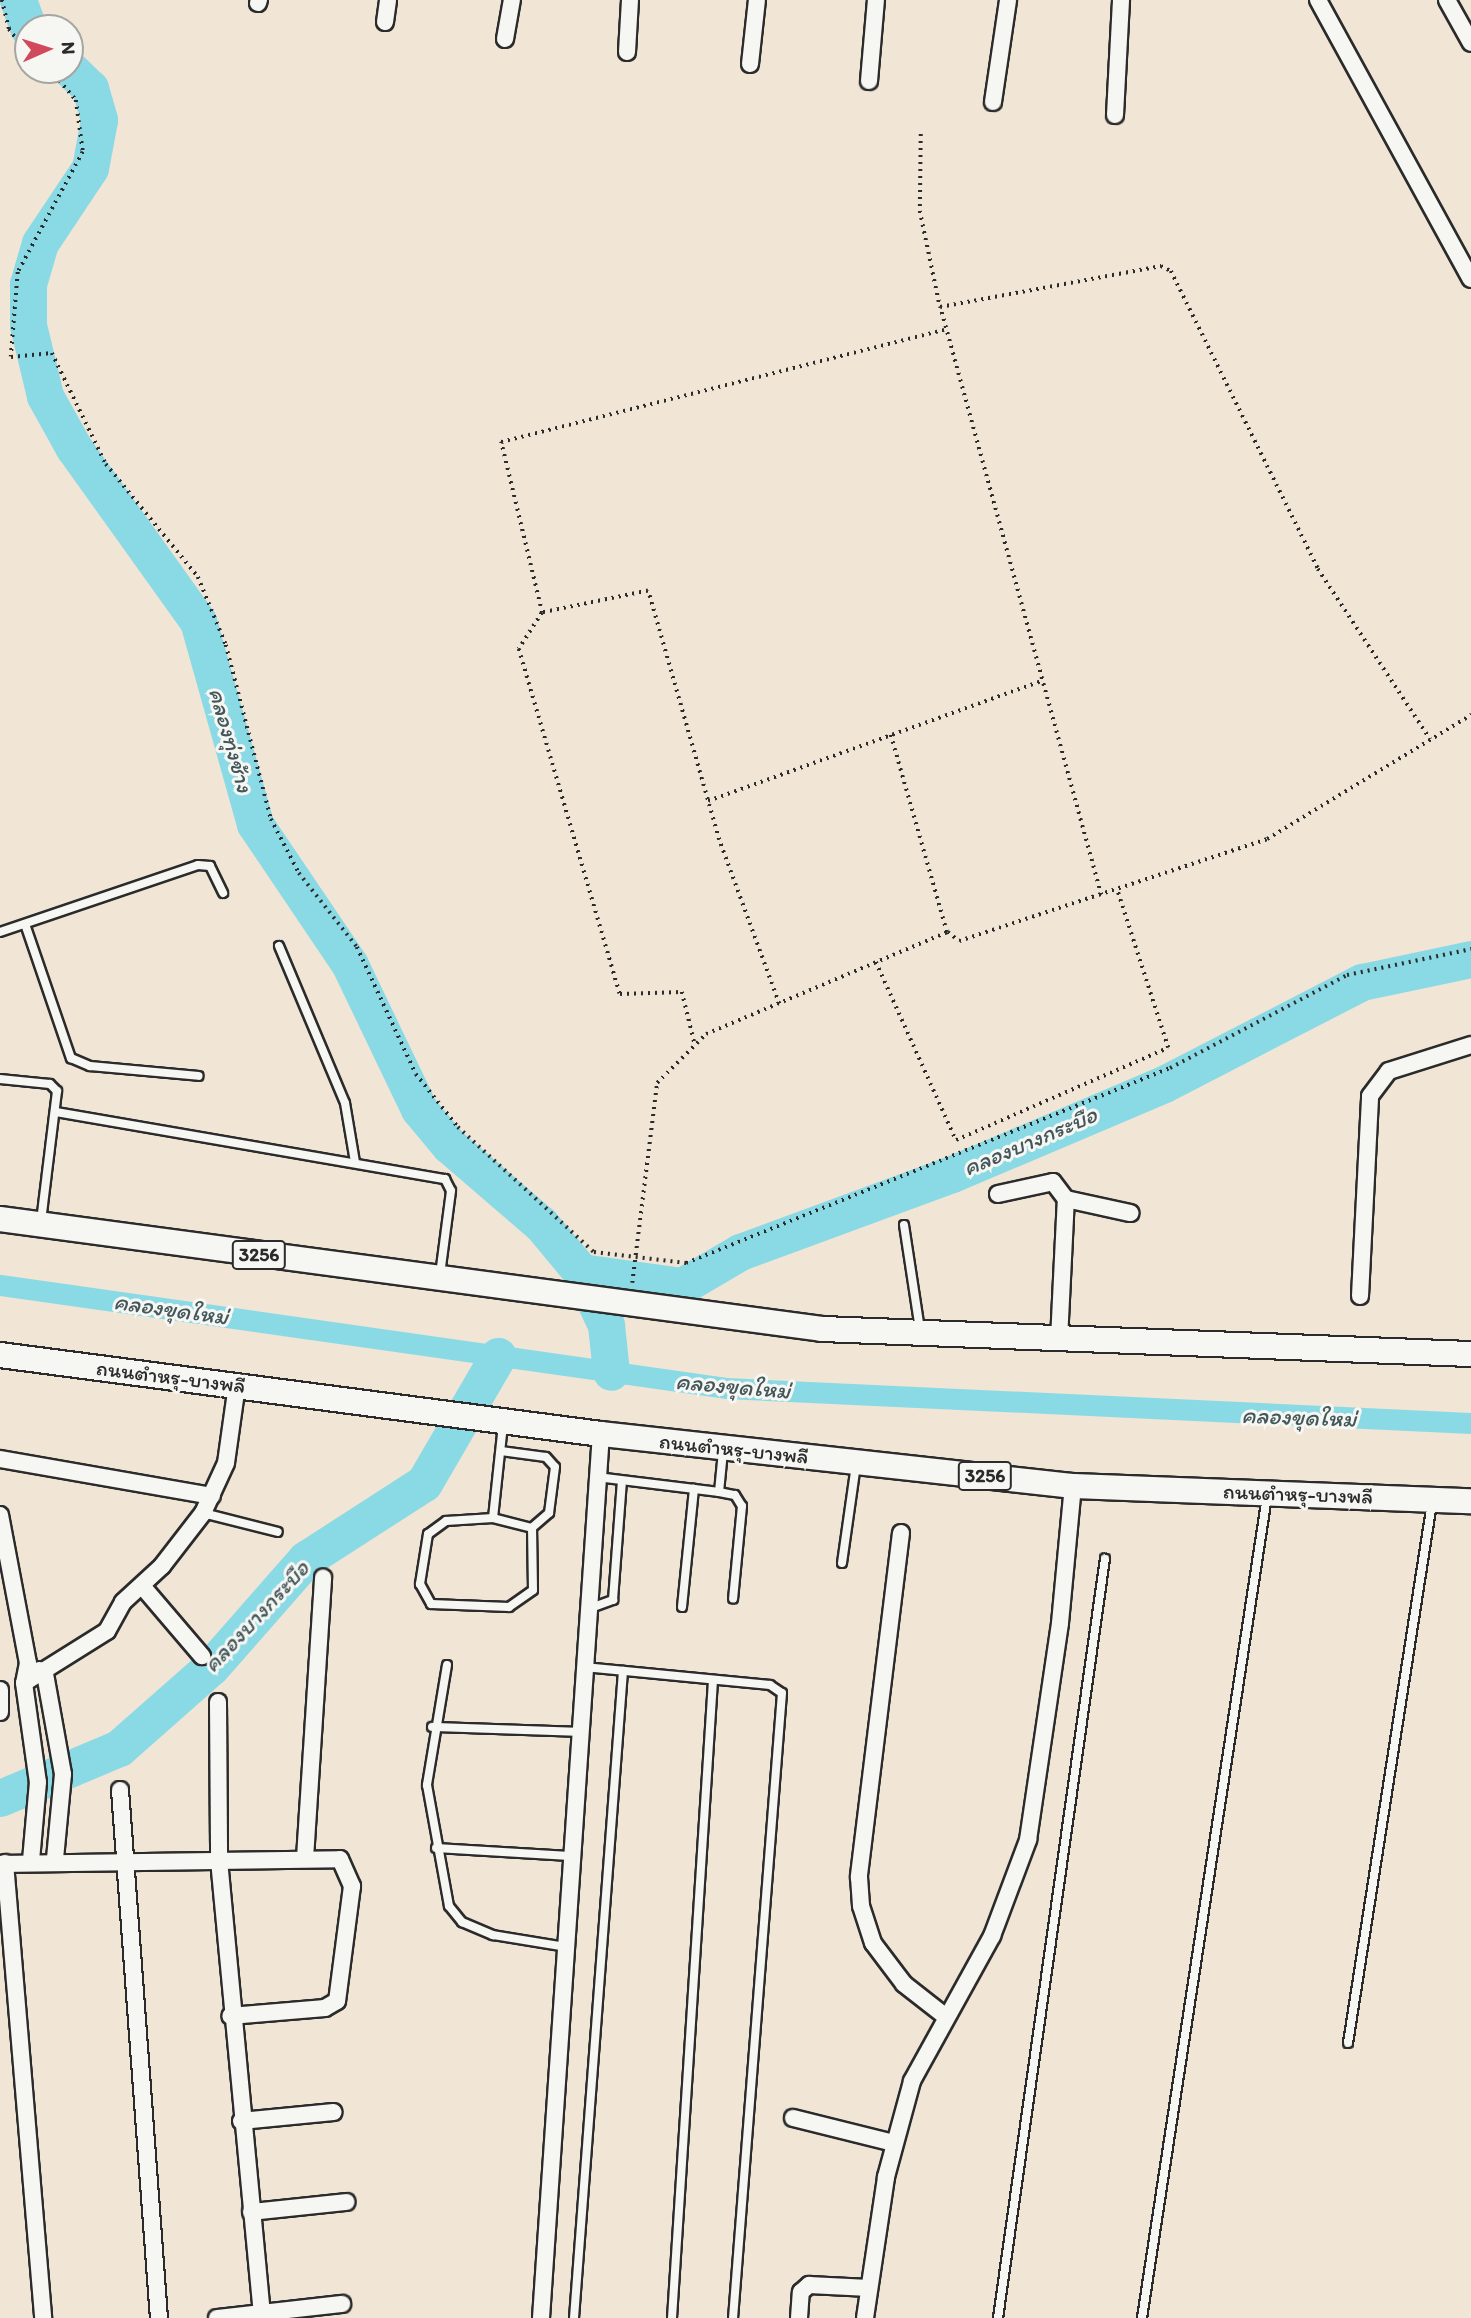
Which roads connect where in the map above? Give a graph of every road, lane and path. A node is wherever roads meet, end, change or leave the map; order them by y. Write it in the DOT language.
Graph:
graph roads {
  1 [pos="2,0"];
  2 [pos="388,0"];
  3 [pos="512,0"];
  4 [pos="630,0"];
  5 [pos="757,0"];
  6 [pos="876,0"];
  7 [pos="1009,0"];
  8 [pos="1121,0"];
  9 [pos="1318,0"];
  10 [pos="1447,0"];
  11 [pos="385,22"];
  12 [pos="14,36"];
  13 [pos="505,39"];
  14 [pos="1471,43"];
  15 [pos="627,52"];
  16 [pos="750,64"];
  17 [pos="869,81"];
  18 [pos="62,84"];
  19 [pos="993,102"];
  20 [pos="1115,115"];
  21 [pos="921,134"];
  22 [pos="1471,279"];
  23 [pos="940,307"];
  24 [pos="944,330"];
  25 [pos="542,612"];
  26 [pos="1041,681"];
  27 [pos="1471,715"];
  28 [pos="891,735"];
  29 [pos="1430,739"];
  30 [pos="708,801"];
  31 [pos="1117,890"];
  32 [pos="223,893"];
  33 [pos="1101,895"];
  34 [pos="25,924"];
  35 [pos="0,932"];
  36 [pos="948,932"];
  37 [pos="279,946"];
  38 [pos="1471,949"];
  39 [pos="876,962"];
  40 [pos="779,1004"];
  41 [pos="695,1045"];
  42 [pos="1471,1045"];
  43 [pos="199,1076"];
  44 [pos="0,1079"];
  45 [pos="56,1112"];
  46 [pos="355,1162"];
  47 [pos="998,1194"];
  48 [pos="1066,1199"];
  49 [pos="1130,1213"];
  50 [pos="0,1219"];
  51 [pos="41,1225"];
  52 [pos="904,1225"];
  53 [pos="440,1280"];
  54 [pos="1360,1296"];
  55 [pos="629,1306"];
  56 [pos="920,1333"];
  57 [pos="1059,1340"];
  58 [pos="1471,1354"];
  59 [pos="0,1355"];
  60 [pos="237,1385"];
  61 [pos="503,1422"];
  62 [pos="601,1434"];
  63 [pos="723,1448"];
  64 [pos="501,1451"];
  65 [pos="0,1459"];
  66 [pos="857,1462"];
  67 [pos="597,1477"];
  68 [pos="622,1481"];
  69 [pos="1073,1486"];
  70 [pos="694,1489"];
  71 [pos="719,1492"];
  72 [pos="1268,1493"];
  73 [pos="212,1496"];
  74 [pos="1432,1500"];
  75 [pos="1471,1501"];
  76 [pos="203,1513"];
  77 [pos="0,1516"];
  78 [pos="493,1518"];
  79 [pos="532,1528"];
  80 [pos="278,1532"];
  81 [pos="901,1533"];
  82 [pos="1105,1559"];
  83 [pos="842,1563"];
  84 [pos="323,1577"];
  85 [pos="143,1587"];
  86 [pos="733,1600"];
  87 [pos="682,1607"];
  88 [pos="588,1609"];
  89 [pos="202,1656"];
  90 [pos="28,1663"];
  91 [pos="447,1665"];
  92 [pos="584,1667"];
  93 [pos="623,1671"];
  94 [pos="45,1674"];
  95 [pos="713,1681"];
  96 [pos="24,1683"];
  97 [pos="0,1690"];
  98 [pos="218,1702"];
  99 [pos="0,1712"];
  100 [pos="432,1727"];
  101 [pos="579,1732"];
  102 [pos="120,1790"];
  103 [pos="436,1847"];
  104 [pos="570,1856"];
  105 [pos="55,1858"];
  106 [pos="305,1858"];
  107 [pos="31,1860"];
  108 [pos="122,1860"];
  109 [pos="219,1860"];
  110 [pos="3,1863"];
  111 [pos="566,1947"];
  112 [pos="230,2016"];
  113 [pos="945,2016"];
  114 [pos="1348,2043"];
  115 [pos="334,2112"];
  116 [pos="793,2118"];
  117 [pos="241,2121"];
  118 [pos="892,2143"];
  119 [pos="346,2202"];
  120 [pos="251,2212"];
  121 [pos="869,2288"];
  122 [pos="342,2304"];
  123 [pos="262,2316"];
  124 [pos="43,2318"];
  125 [pos="159,2318"];
  126 [pos="217,2318"];
  127 [pos="541,2318"];
  128 [pos="574,2318"];
  129 [pos="672,2318"];
  130 [pos="733,2318"];
  131 [pos="799,2318"];
  132 [pos="865,2318"];
  133 [pos="998,2318"];
  134 [pos="1142,2318"];
  1 -- 12 [label="path"];
  2 -- 11 [label="street"];
  3 -- 13 [label="street"];
  4 -- 15 [label="street"];
  5 -- 16 [label="street"];
  6 -- 17 [label="street"];
  7 -- 19 [label="street"];
  8 -- 20 [label="street"];
  9 -- 22 [label="street"];
  10 -- 14 [label="street"];
  18 -- 38 [label="path, bridge"];
  21 -- 23 [label="path"];
  23 -- 24 [label="path"];
  23 -- 29 [label="path"];
  24 -- 25 [label="path"];
  24 -- 26 [label="path"];
  25 -- 30 [label="path"];
  25 -- 41 [label="path"];
  26 -- 28 [label="path"];
  26 -- 33 [label="path"];
  27 -- 29 [label="path"];
  28 -- 30 [label="path"];
  28 -- 36 [label="path"];
  29 -- 31 [label="path"];
  30 -- 40 [label="path"];
  31 -- 33 [label="path"];
  31 -- 39 [label="path"];
  32 -- 34 [label="lane"];
  33 -- 36 [label="path"];
  34 -- 35 [label="lane"];
  34 -- 43 [label="lane"];
  36 -- 39 [label="path"];
  37 -- 46 [label="lane"];
  39 -- 40 [label="path"];
  40 -- 41 [label="path"];
  41 -- 55 [label="path"];
  42 -- 54 [label="street"];
  44 -- 45 [label="lane"];
  45 -- 46 [label="lane"];
  45 -- 51 [label="lane"];
  46 -- 53 [label="lane"];
  47 -- 48 [label="street"];
  48 -- 49 [label="street"];
  48 -- 57 [label="street"];
  50 -- 51 [label="main road, 3256"];
  51 -- 53 [label="main road, 3256"];
  52 -- 56 [label="lane"];
  53 -- 55 [label="main road, 3256"];
  55 -- 56 [label="main road, 3256"];
  56 -- 57 [label="main road, 3256"];
  57 -- 58 [label="main road, 3256"];
  59 -- 60 [label="main road, ถนนตำหรุ-บางพลี / 3256"];
  60 -- 61 [label="main road, ถนนตำหรุ-บางพลี / 3256"];
  60 -- 73 [label="street"];
  61 -- 62 [label="main road, ถนนตำหรุ-บางพลี / 3256"];
  61 -- 64 [label="lane"];
  62 -- 63 [label="main road, ถนนตำหรุ-บางพลี / 3256"];
  62 -- 67 [label="street"];
  63 -- 66 [label="main road, ถนนตำหรุ-บางพลี / 3256"];
  63 -- 71 [label="lane"];
  64 -- 78 [label="lane"];
  64 -- 79 [label="lane"];
  65 -- 73 [label="street"];
  66 -- 69 [label="main road, ถนนตำหรุ-บางพลี / 3256"];
  66 -- 83 [label="lane"];
  67 -- 68 [label="lane"];
  67 -- 88 [label="street"];
  68 -- 70 [label="lane"];
  68 -- 88 [label="lane"];
  69 -- 72 [label="main road, ถนนตำหรุ-บางพลี / 3256"];
  69 -- 113 [label="street"];
  70 -- 71 [label="lane"];
  70 -- 87 [label="lane"];
  71 -- 86 [label="lane"];
  72 -- 74 [label="main road, ถนนตำหรุ-บางพลี / 3256"];
  72 -- 134 [label="lane"];
  73 -- 76 [label="street"];
  74 -- 75 [label="main road, ถนนตำหรุ-บางพลี / 3256"];
  74 -- 114 [label="lane"];
  76 -- 80 [label="lane"];
  76 -- 85 [label="street"];
  77 -- 90 [label="street"];
  78 -- 79 [label="lane"];
  78 -- 79 [label="lane"];
  81 -- 113 [label="street"];
  82 -- 133 [label="lane"];
  84 -- 106 [label="street"];
  85 -- 89 [label="street"];
  85 -- 94 [label="street"];
  88 -- 92 [label="street"];
  90 -- 94 [label="street"];
  90 -- 96 [label="street"];
  91 -- 100 [label="lane"];
  92 -- 93 [label="lane"];
  92 -- 101 [label="street"];
  93 -- 95 [label="lane"];
  93 -- 128 [label="lane"];
  94 -- 96 [label="street"];
  94 -- 105 [label="street"];
  95 -- 129 [label="lane"];
  95 -- 130 [label="lane"];
  96 -- 107 [label="street"];
  97 -- 99 [label="street"];
  98 -- 109 [label="street"];
  100 -- 101 [label="lane"];
  100 -- 103 [label="lane"];
  101 -- 104 [label="street"];
  102 -- 108 [label="street"];
  103 -- 104 [label="lane"];
  103 -- 111 [label="lane"];
  104 -- 111 [label="street"];
  105 -- 107 [label="street"];
  105 -- 108 [label="street"];
  106 -- 109 [label="street"];
  106 -- 112 [label="street"];
  107 -- 110 [label="street"];
  108 -- 109 [label="street"];
  108 -- 125 [label="street"];
  109 -- 112 [label="street"];
  110 -- 124 [label="street"];
  111 -- 127 [label="street"];
  112 -- 117 [label="street"];
  113 -- 118 [label="street"];
  115 -- 117 [label="street"];
  116 -- 118 [label="street"];
  117 -- 120 [label="street"];
  118 -- 121 [label="street"];
  119 -- 120 [label="street"];
  120 -- 123 [label="street"];
  121 -- 131 [label="street"];
  121 -- 132 [label="street"];
  122 -- 123 [label="street"];
  123 -- 126 [label="street"];
}
